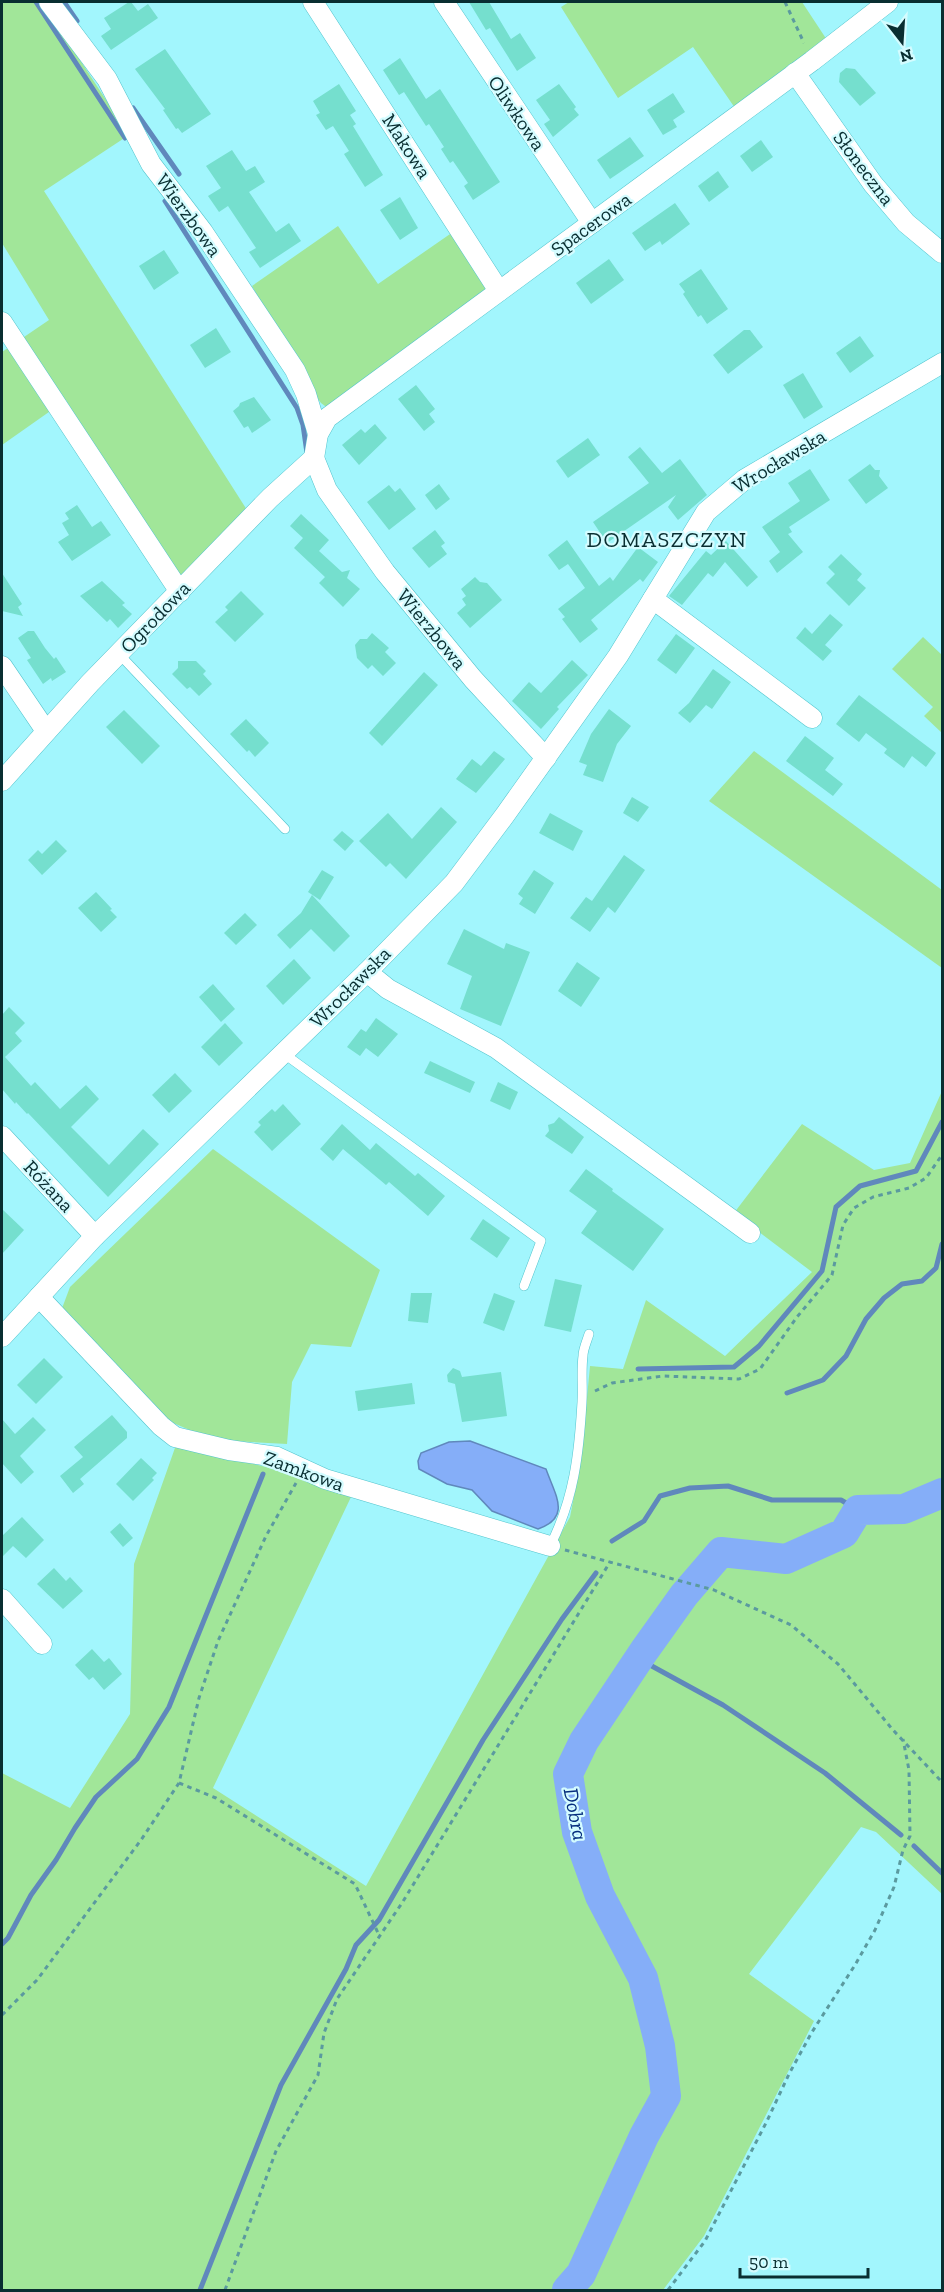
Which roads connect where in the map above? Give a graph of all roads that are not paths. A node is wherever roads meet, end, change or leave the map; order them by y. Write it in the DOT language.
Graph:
graph roads {
  1 [pos="50,2"];
  2 [pos="313,2"];
  3 [pos="444,2"];
  4 [pos="888,2"];
  5 [pos="795,74"];
  6 [pos="592,223"];
  7 [pos="942,253"];
  8 [pos="499,291"];
  9 [pos="2,322"];
  10 [pos="942,363"];
  11 [pos="318,434"];
  12 [pos="314,458"];
  13 [pos="180,592"];
  14 [pos="653,599"];
  15 [pos="119,654"];
  16 [pos="2,666"];
  17 [pos="812,718"];
  18 [pos="46,731"];
  19 [pos="546,758"];
  20 [pos="2,781"];
  21 [pos="285,829"];
  22 [pos="367,972"];
  23 [pos="283,1053"];
  24 [pos="2,1136"];
  25 [pos="750,1233"];
  26 [pos="95,1236"];
  27 [pos="524,1286"];
  28 [pos="39,1297"];
  29 [pos="589,1334"];
  30 [pos="2,1337"];
  31 [pos="550,1546"];
  32 [pos="2,1599"];
  33 [pos="42,1644"];
  1 -- 11 [label="street, Wierzbowa"];
  2 -- 8 [label="street, Makowa"];
  3 -- 6 [label="street, Oliwkowa"];
  4 -- 5 [label="street, Spacerowa"];
  5 -- 6 [label="street, Spacerowa"];
  5 -- 7 [label="street, Słoneczna"];
  6 -- 8 [label="street, Spacerowa"];
  8 -- 11 [label="street, Spacerowa"];
  9 -- 13 [label="street"];
  10 -- 14 [label="street, Wrocławska"];
  11 -- 12 [label="street, Spacerowa"];
  12 -- 13 [label="street, Ogrodowa"];
  12 -- 19 [label="street, Wierzbowa"];
  13 -- 15 [label="street, Ogrodowa"];
  14 -- 17 [label="street"];
  14 -- 19 [label="street, Wrocławska"];
  15 -- 18 [label="street, Ogrodowa"];
  15 -- 21 [label="lane"];
  16 -- 18 [label="street"];
  18 -- 20 [label="street, Ogrodowa"];
  19 -- 22 [label="street, Wrocławska"];
  22 -- 23 [label="street, Wrocławska"];
  22 -- 25 [label="street"];
  23 -- 26 [label="street, Wrocławska"];
  23 -- 27 [label="lane"];
  24 -- 26 [label="street, Różana"];
  26 -- 28 [label="street, Wrocławska"];
  28 -- 30 [label="street, Wrocławska"];
  28 -- 31 [label="street, Zamkowa"];
  29 -- 31 [label="lane"];
  32 -- 33 [label="street"];
}
